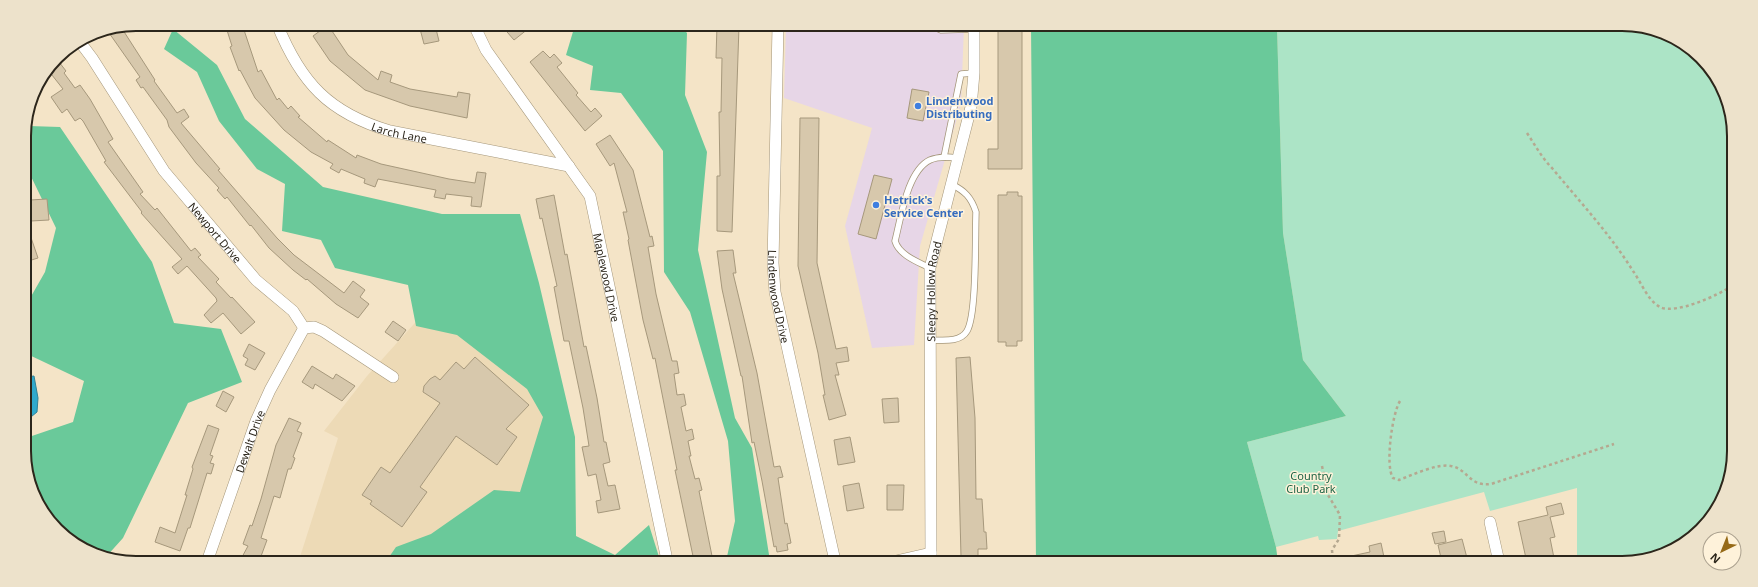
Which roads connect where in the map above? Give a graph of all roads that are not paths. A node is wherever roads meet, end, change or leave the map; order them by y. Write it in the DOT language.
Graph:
graph roads {
  1 [pos="280,31"];
  2 [pos="477,31"];
  3 [pos="778,31"];
  4 [pos="974,31"];
  5 [pos="83,45"];
  6 [pos="974,73"];
  7 [pos="944,157"];
  8 [pos="958,158"];
  9 [pos="569,166"];
  10 [pos="951,184"];
  11 [pos="930,268"];
  12 [pos="304,328"];
  13 [pos="930,340"];
  14 [pos="393,378"];
  15 [pos="1490,522"];
  16 [pos="209,556"];
  17 [pos="666,556"];
  18 [pos="834,556"];
  19 [pos="931,556"];
  20 [pos="1498,556"];
  1 -- 9 [label="street, Larch Lane"];
  2 -- 9 [label="street, Maplewood Drive"];
  3 -- 18 [label="street, Lindenwood Drive"];
  4 -- 6 [label="street, Sleepy Hollow Road"];
  5 -- 12 [label="street, Newport Drive"];
  6 -- 7 [label="lane"];
  6 -- 8 [label="street, Sleepy Hollow Road"];
  7 -- 8 [label="lane"];
  7 -- 11 [label="lane"];
  8 -- 10 [label="street, Sleepy Hollow Road"];
  9 -- 17 [label="street, Maplewood Drive"];
  10 -- 11 [label="street, Sleepy Hollow Road"];
  10 -- 13 [label="lane"];
  11 -- 13 [label="street, Sleepy Hollow Road"];
  12 -- 14 [label="street"];
  12 -- 16 [label="street, Dewalt Drive"];
  13 -- 19 [label="street, Sleepy Hollow Road"];
  15 -- 20 [label="street"];
}
